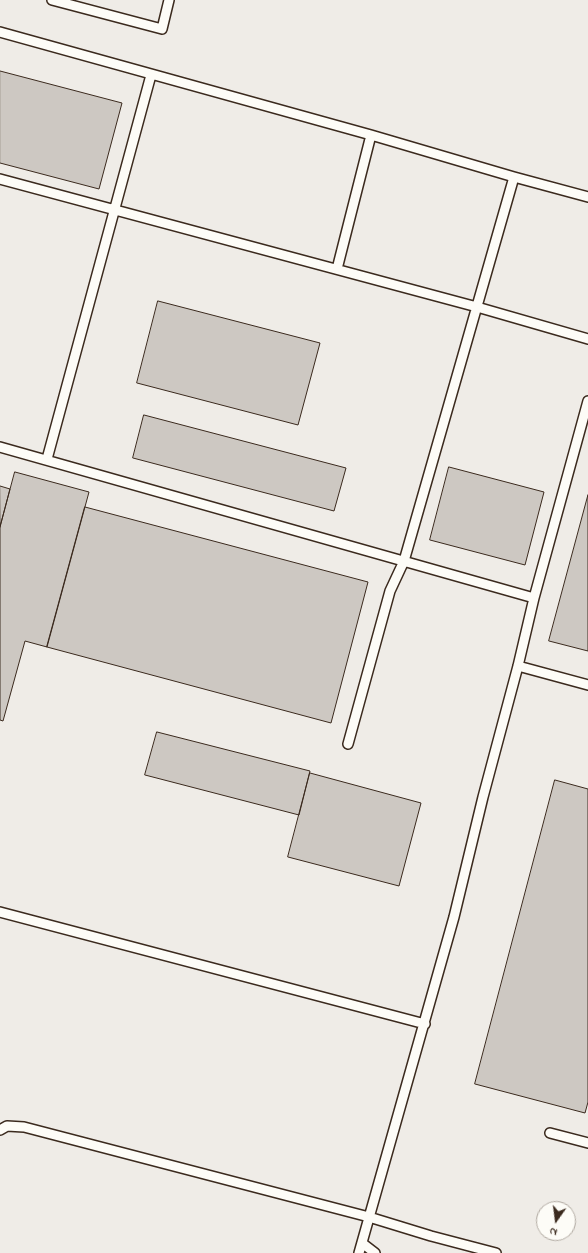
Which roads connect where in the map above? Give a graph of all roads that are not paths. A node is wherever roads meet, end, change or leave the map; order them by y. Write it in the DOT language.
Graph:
graph roads {
  1 [pos="52,0"];
  2 [pos="169,0"];
  3 [pos="0,32"];
  4 [pos="151,75"];
  5 [pos="371,135"];
  6 [pos="514,177"];
  7 [pos="0,179"];
  8 [pos="588,197"];
  9 [pos="114,209"];
  10 [pos="337,269"];
  11 [pos="477,307"];
  12 [pos="588,339"];
  13 [pos="588,401"];
  14 [pos="0,447"];
  15 [pos="47,459"];
  16 [pos="404,561"];
  17 [pos="534,598"];
  18 [pos="518,666"];
  19 [pos="588,684"];
  20 [pos="348,744"];
  21 [pos="0,912"];
  22 [pos="425,1024"];
  23 [pos="0,1130"];
  24 [pos="550,1133"];
  25 [pos="588,1143"];
  26 [pos="369,1217"];
  27 [pos="362,1243"];
  28 [pos="359,1253"];
  29 [pos="375,1253"];
  30 [pos="496,1253"];
  1 -- 2 [label="lane"];
  3 -- 4 [label="lane"];
  4 -- 5 [label="lane"];
  4 -- 9 [label="lane"];
  5 -- 6 [label="lane"];
  5 -- 10 [label="lane"];
  6 -- 8 [label="lane"];
  6 -- 11 [label="lane"];
  7 -- 9 [label="lane"];
  9 -- 10 [label="lane"];
  9 -- 15 [label="lane"];
  10 -- 11 [label="lane"];
  11 -- 12 [label="lane"];
  11 -- 16 [label="lane"];
  13 -- 17 [label="lane"];
  14 -- 15 [label="lane"];
  15 -- 16 [label="lane"];
  16 -- 17 [label="lane"];
  16 -- 20 [label="lane"];
  17 -- 18 [label="lane"];
  18 -- 19 [label="lane"];
  18 -- 22 [label="lane"];
  21 -- 22 [label="lane"];
  22 -- 26 [label="lane"];
  23 -- 26 [label="lane"];
  24 -- 25 [label="lane"];
  26 -- 27 [label="lane"];
  26 -- 30 [label="lane"];
  27 -- 28 [label="lane"];
  27 -- 29 [label="lane"];
}
